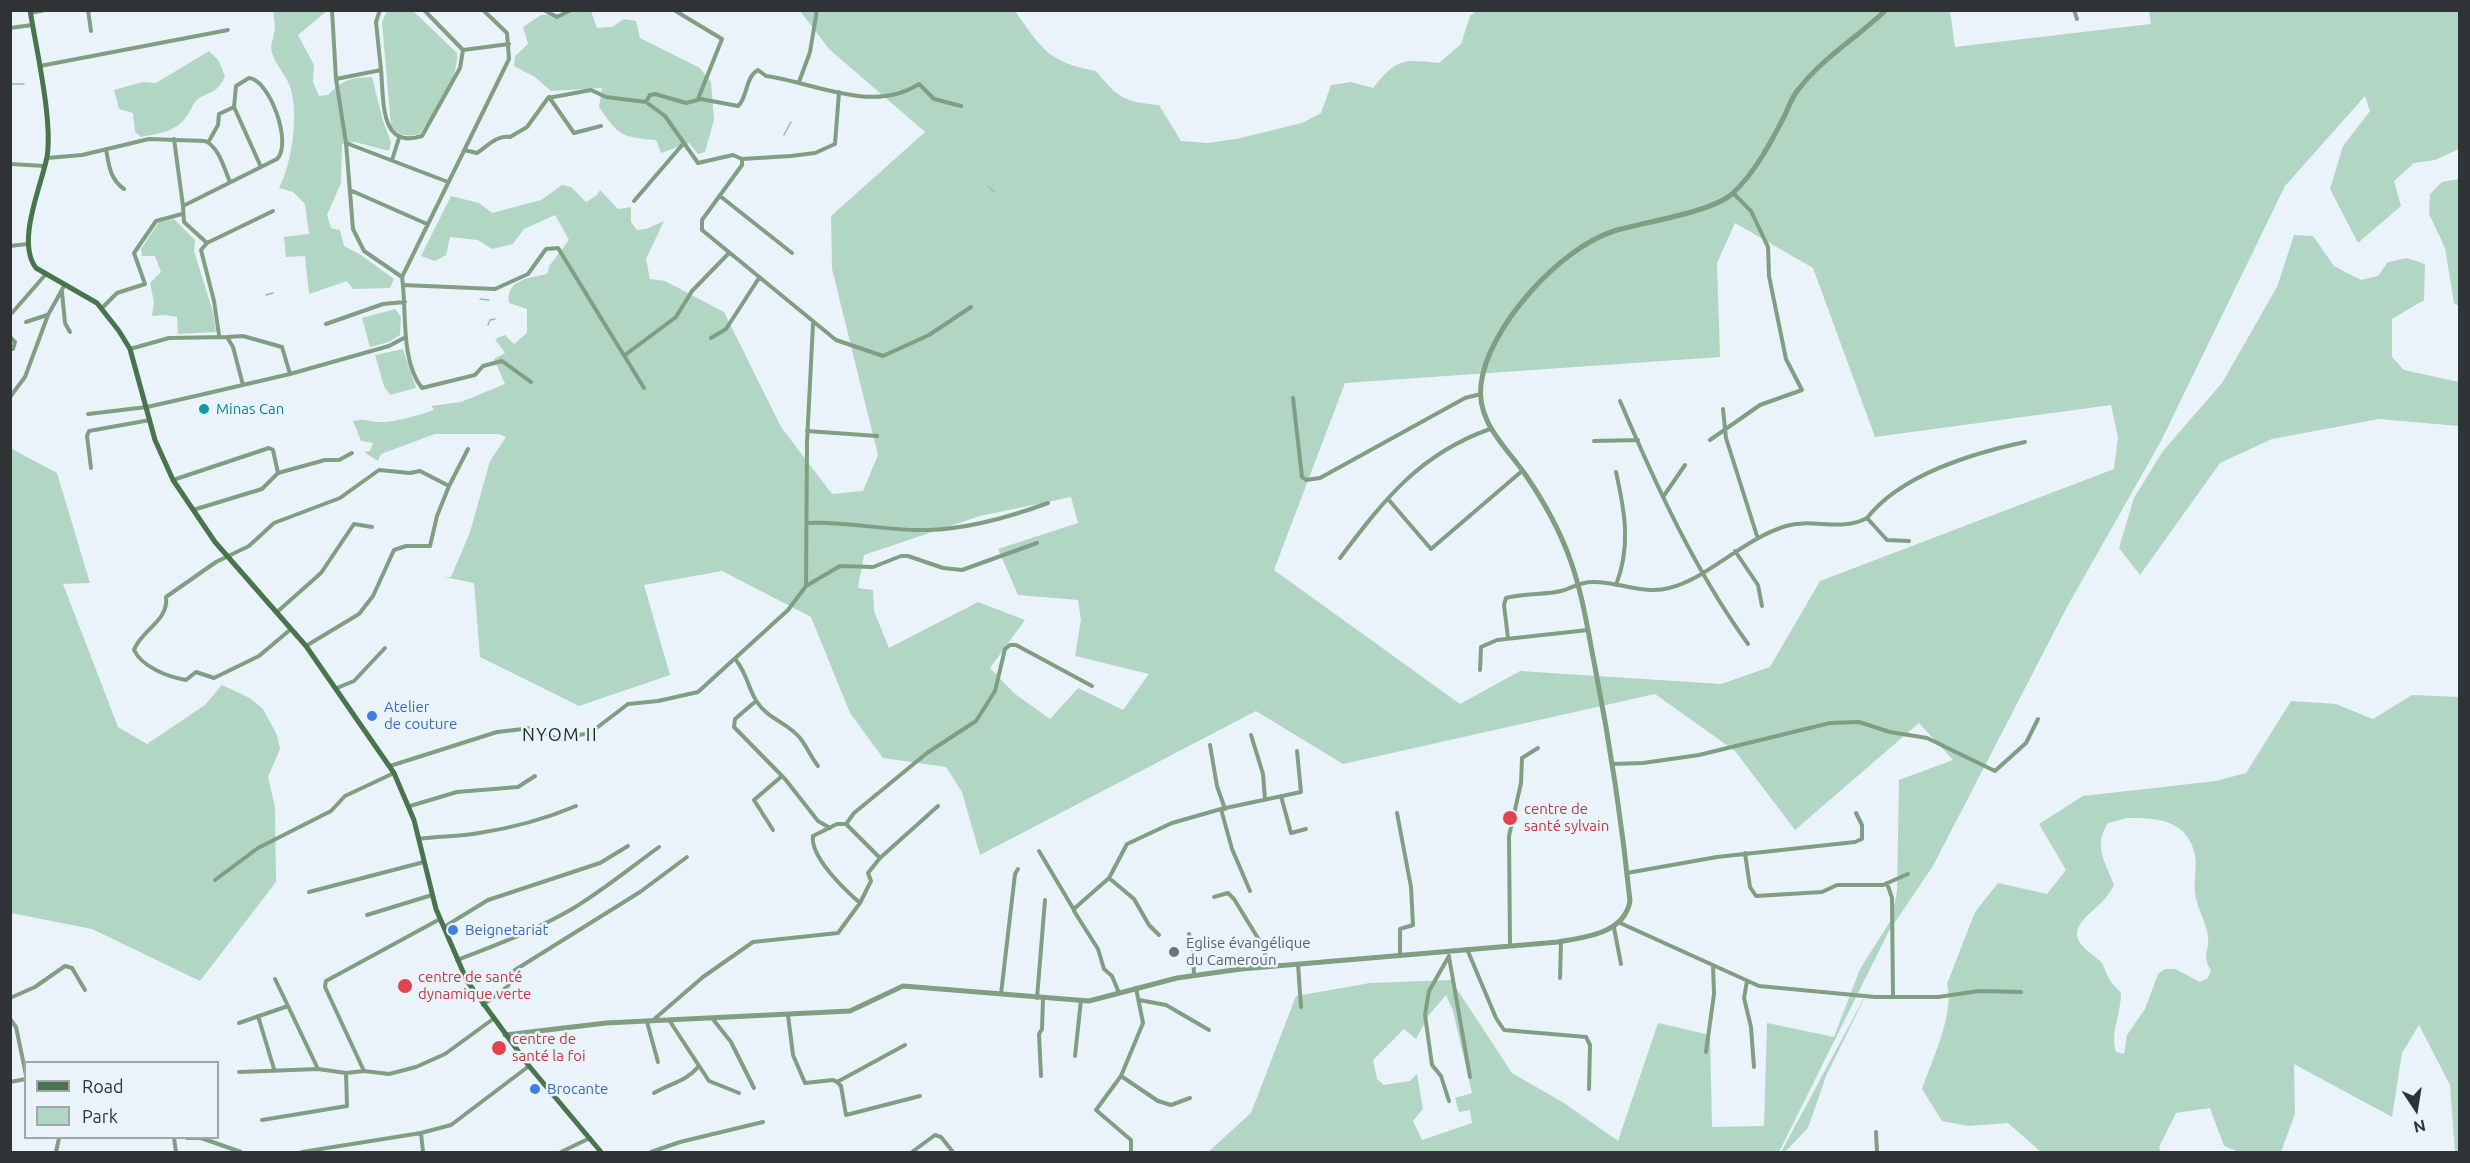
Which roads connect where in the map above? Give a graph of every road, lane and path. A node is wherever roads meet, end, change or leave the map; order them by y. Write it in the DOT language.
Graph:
graph roads {
  1 [pos="45,10"];
  2 [pos="88,10"];
  3 [pos="332,10"];
  4 [pos="380,10"];
  5 [pos="424,10"];
  6 [pos="483,10"];
  7 [pos="544,10"];
  8 [pos="571,10"];
  9 [pos="674,10"];
  10 [pos="817,10"];
  11 [pos="1886,10"];
  12 [pos="2074,10"];
  13 [pos="30,12"];
  14 [pos="2077,19"];
  15 [pos="32,25"];
  16 [pos="10,28"];
  17 [pos="228,30"];
  18 [pos="91,31"];
  19 [pos="509,44"];
  20 [pos="463,50"];
  21 [pos="39,66"];
  22 [pos="381,70"];
  23 [pos="336,78"];
  24 [pos="799,82"];
  25 [pos="839,92"];
  26 [pos="549,97"];
  27 [pos="698,99"];
  28 [pos="646,102"];
  29 [pos="961,106"];
  30 [pos="234,107"];
  31 [pos="601,126"];
  32 [pos="399,138"];
  33 [pos="174,139"];
  34 [pos="209,142"];
  35 [pos="346,143"];
  36 [pos="683,144"];
  37 [pos="106,149"];
  38 [pos="464,150"];
  39 [pos="47,158"];
  40 [pos="742,159"];
  41 [pos="392,160"];
  42 [pos="10,164"];
  43 [pos="45,166"];
  44 [pos="261,167"];
  45 [pos="230,182"];
  46 [pos="448,182"];
  47 [pos="124,189"];
  48 [pos="350,190"];
  49 [pos="1733,193"];
  50 [pos="720,196"];
  51 [pos="634,201"];
  52 [pos="183,207"];
  53 [pos="273,211"];
  54 [pos="182,214"];
  55 [pos="427,224"];
  56 [pos="207,243"];
  57 [pos="27,244"];
  58 [pos="10,246"];
  59 [pos="729,254"];
  60 [pos="792,254"];
  61 [pos="46,274"];
  62 [pos="402,277"];
  63 [pos="759,278"];
  64 [pos="403,285"];
  65 [pos="63,289"];
  66 [pos="405,302"];
  67 [pos="971,307"];
  68 [pos="102,308"];
  69 [pos="12,313"];
  70 [pos="48,315"];
  71 [pos="26,322"];
  72 [pos="326,324"];
  73 [pos="813,324"];
  74 [pos="70,332"];
  75 [pos="219,335"];
  76 [pos="10,337"];
  77 [pos="227,338"];
  78 [pos="404,338"];
  79 [pos="711,338"];
  80 [pos="13,349"];
  81 [pos="130,349"];
  82 [pos="625,355"];
  83 [pos="290,374"];
  84 [pos="531,382"];
  85 [pos="243,385"];
  86 [pos="644,388"];
  87 [pos="1481,394"];
  88 [pos="10,397"];
  89 [pos="1293,398"];
  90 [pos="1620,401"];
  91 [pos="147,407"];
  92 [pos="1723,409"];
  93 [pos="88,414"];
  94 [pos="150,420"];
  95 [pos="1725,428"];
  96 [pos="1490,429"];
  97 [pos="807,431"];
  98 [pos="877,436"];
  99 [pos="1638,440"];
  100 [pos="1710,440"];
  101 [pos="1594,441"];
  102 [pos="2025,442"];
  103 [pos="468,449"];
  104 [pos="352,453"];
  105 [pos="1685,465"];
  106 [pos="91,468"];
  107 [pos="1522,471"];
  108 [pos="1616,472"];
  109 [pos="278,473"];
  110 [pos="174,480"];
  111 [pos="449,486"];
  112 [pos="1662,497"];
  113 [pos="1388,499"];
  114 [pos="1048,503"];
  115 [pos="193,510"];
  116 [pos="1867,518"];
  117 [pos="807,523"];
  118 [pos="372,527"];
  119 [pos="1757,537"];
  120 [pos="1909,542"];
  121 [pos="1037,543"];
  122 [pos="1735,551"];
  123 [pos="228,556"];
  124 [pos="1340,558"];
  125 [pos="1702,572"];
  126 [pos="1576,584"];
  127 [pos="1616,585"];
  128 [pos="806,586"];
  129 [pos="1762,606"];
  130 [pos="277,612"];
  131 [pos="291,629"];
  132 [pos="1589,630"];
  133 [pos="1508,638"];
  134 [pos="1748,644"];
  135 [pos="306,646"];
  136 [pos="385,648"];
  137 [pos="736,660"];
  138 [pos="1479,670"];
  139 [pos="1092,686"];
  140 [pos="337,688"];
  141 [pos="756,701"];
  142 [pos="2038,719"];
  143 [pos="1251,735"];
  144 [pos="1210,745"];
  145 [pos="1538,748"];
  146 [pos="1297,751"];
  147 [pos="1612,764"];
  148 [pos="390,766"];
  149 [pos="818,766"];
  150 [pos="394,773"];
  151 [pos="535,776"];
  152 [pos="782,776"];
  153 [pos="1281,796"];
  154 [pos="1265,799"];
  155 [pos="410,806"];
  156 [pos="576,806"];
  157 [pos="938,806"];
  158 [pos="1223,809"];
  159 [pos="1398,813"];
  160 [pos="1856,813"];
  161 [pos="846,824"];
  162 [pos="830,828"];
  163 [pos="1306,829"];
  164 [pos="773,830"];
  165 [pos="419,839"];
  166 [pos="628,846"];
  167 [pos="659,846"];
  168 [pos="1038,851"];
  169 [pos="1745,853"];
  170 [pos="687,857"];
  171 [pos="880,858"];
  172 [pos="424,862"];
  173 [pos="1018,869"];
  174 [pos="1627,873"];
  175 [pos="1908,874"];
  176 [pos="1109,878"];
  177 [pos="215,880"];
  178 [pos="1887,883"];
  179 [pos="1250,891"];
  180 [pos="309,892"];
  181 [pos="432,895"];
  182 [pos="1214,897"];
  183 [pos="1045,900"];
  184 [pos="860,903"];
  185 [pos="1074,911"];
  186 [pos="367,915"];
  187 [pos="440,919"];
  188 [pos="1618,922"];
  189 [pos="444,927"];
  190 [pos="1614,928"];
  191 [pos="1189,934"];
  192 [pos="1159,935"];
  193 [pos="1561,942"];
  194 [pos="1510,945"];
  195 [pos="1467,948"];
  196 [pos="1448,953"];
  197 [pos="1400,956"];
  198 [pos="457,960"];
  199 [pos="1298,964"];
  200 [pos="1621,964"];
  201 [pos="1713,965"];
  202 [pos="1267,967"];
  203 [pos="1194,976"];
  204 [pos="1560,978"];
  205 [pos="274,979"];
  206 [pos="1747,981"];
  207 [pos="1136,987"];
  208 [pos="85,990"];
  209 [pos="2021,992"];
  210 [pos="1119,993"];
  211 [pos="1001,995"];
  212 [pos="1893,997"];
  213 [pos="10,998"];
  214 [pos="1040,999"];
  215 [pos="1082,1000"];
  216 [pos="1139,1000"];
  217 [pos="482,1005"];
  218 [pos="288,1006"];
  219 [pos="1301,1007"];
  220 [pos="788,1014"];
  221 [pos="258,1016"];
  222 [pos="712,1017"];
  223 [pos="10,1019"];
  224 [pos="492,1019"];
  225 [pos="669,1020"];
  226 [pos="649,1021"];
  227 [pos="239,1023"];
  228 [pos="1209,1030"];
  229 [pos="506,1035"];
  230 [pos="905,1045"];
  231 [pos="1707,1053"];
  232 [pos="1076,1056"];
  233 [pos="658,1062"];
  234 [pos="529,1066"];
  235 [pos="698,1066"];
  236 [pos="24,1067"];
  237 [pos="1754,1067"];
  238 [pos="274,1069"];
  239 [pos="318,1069"];
  240 [pos="364,1071"];
  241 [pos="239,1072"];
  242 [pos="346,1073"];
  243 [pos="1041,1076"];
  244 [pos="1121,1076"];
  245 [pos="1470,1077"];
  246 [pos="837,1082"];
  247 [pos="754,1088"];
  248 [pos="1589,1089"];
  249 [pos="654,1093"];
  250 [pos="739,1093"];
  251 [pos="920,1095"];
  252 [pos="1190,1098"];
  253 [pos="1449,1101"];
  254 [pos="262,1120"];
  255 [pos="763,1122"];
  256 [pos="1876,1132"];
  257 [pos="421,1133"];
  258 [pos="590,1138"];
  259 [pos="204,1139"];
  260 [pos="240,1152"];
  261 [pos="302,1152"];
  262 [pos="423,1152"];
  263 [pos="561,1152"];
  264 [pos="601,1152"];
  265 [pos="651,1152"];
  266 [pos="912,1152"];
  267 [pos="953,1152"];
  268 [pos="1131,1152"];
  269 [pos="1877,1152"];
  1 -- 13 [label="street"];
  2 -- 18 [label="street"];
  3 -- 23 [label="street"];
  4 -- 22 [label="street"];
  5 -- 20 [label="street"];
  6 -- 19 [label="street"];
  7 -- 8 [label="street"];
  9 -- 27 [label="street"];
  10 -- 24 [label="street"];
  11 -- 49 [label="street"];
  12 -- 14 [label="street"];
  13 -- 15 [label="main road"];
  15 -- 16 [label="street"];
  15 -- 21 [label="main road"];
  17 -- 21 [label="street"];
  19 -- 20 [label="street"];
  19 -- 38 [label="street"];
  20 -- 32 [label="street"];
  21 -- 39 [label="main road"];
  22 -- 23 [label="street"];
  22 -- 32 [label="street"];
  23 -- 35 [label="street"];
  24 -- 25 [label="street"];
  24 -- 27 [label="street"];
  25 -- 29 [label="street"];
  25 -- 40 [label="street"];
  26 -- 28 [label="street"];
  26 -- 31 [label="street"];
  26 -- 38 [label="street"];
  27 -- 28 [label="street"];
  28 -- 36 [label="street"];
  30 -- 34 [label="street"];
  30 -- 44 [label="street"];
  30 -- 44 [label="street"];
  32 -- 41 [label="street"];
  33 -- 34 [label="street"];
  33 -- 37 [label="street"];
  33 -- 52 [label="street"];
  34 -- 45 [label="street"];
  35 -- 41 [label="street"];
  35 -- 48 [label="street"];
  36 -- 40 [label="street"];
  36 -- 51 [label="street"];
  37 -- 39 [label="street"];
  37 -- 47 [label="street"];
  38 -- 46 [label="street"];
  39 -- 43 [label="main road"];
  40 -- 50 [label="street"];
  41 -- 46 [label="street"];
  42 -- 43 [label="street"];
  43 -- 57 [label="main road"];
  44 -- 45 [label="street"];
  45 -- 52 [label="street"];
  46 -- 55 [label="street"];
  48 -- 55 [label="street"];
  48 -- 62 [label="street"];
  49 -- 87 [label="street"];
  49 -- 95 [label="street"];
  50 -- 59 [label="street"];
  50 -- 60 [label="street"];
  52 -- 54 [label="street"];
  53 -- 56 [label="street"];
  54 -- 56 [label="street"];
  54 -- 68 [label="street"];
  55 -- 62 [label="street"];
  56 -- 75 [label="street"];
  57 -- 58 [label="street"];
  57 -- 61 [label="main road"];
  59 -- 63 [label="street"];
  59 -- 82 [label="street"];
  61 -- 65 [label="main road"];
  61 -- 69 [label="street"];
  62 -- 64 [label="street"];
  63 -- 73 [label="street"];
  63 -- 79 [label="street"];
  64 -- 66 [label="street"];
  64 -- 82 [label="street"];
  65 -- 68 [label="main road"];
  65 -- 70 [label="street"];
  65 -- 74 [label="street"];
  66 -- 72 [label="street"];
  66 -- 78 [label="street"];
  67 -- 73 [label="street"];
  68 -- 81 [label="main road"];
  70 -- 71 [label="street"];
  70 -- 88 [label="street"];
  73 -- 97 [label="street"];
  75 -- 77 [label="street"];
  75 -- 81 [label="street"];
  76 -- 80 [label="street"];
  77 -- 83 [label="street"];
  77 -- 85 [label="street"];
  78 -- 83 [label="street"];
  78 -- 84 [label="street"];
  81 -- 91 [label="main road"];
  82 -- 86 [label="street"];
  83 -- 85 [label="street"];
  85 -- 91 [label="street"];
  87 -- 89 [label="street"];
  87 -- 96 [label="street"];
  90 -- 99 [label="street"];
  91 -- 93 [label="street"];
  91 -- 94 [label="main road"];
  92 -- 95 [label="street"];
  94 -- 106 [label="street"];
  94 -- 110 [label="main road"];
  95 -- 100 [label="street"];
  95 -- 119 [label="street"];
  96 -- 107 [label="street"];
  96 -- 113 [label="street"];
  97 -- 98 [label="street"];
  97 -- 117 [label="street"];
  99 -- 101 [label="street"];
  99 -- 112 [label="street"];
  102 -- 116 [label="street"];
  103 -- 111 [label="street"];
  104 -- 109 [label="street"];
  105 -- 112 [label="street"];
  107 -- 113 [label="street"];
  107 -- 126 [label="street"];
  108 -- 127 [label="street"];
  109 -- 110 [label="street"];
  109 -- 115 [label="street"];
  110 -- 115 [label="main road"];
  111 -- 123 [label="street"];
  111 -- 135 [label="street"];
  112 -- 125 [label="street"];
  113 -- 124 [label="street"];
  114 -- 117 [label="street"];
  115 -- 123 [label="main road"];
  116 -- 119 [label="street"];
  116 -- 120 [label="street"];
  117 -- 128 [label="street"];
  118 -- 130 [label="street"];
  119 -- 122 [label="street"];
  121 -- 128 [label="street"];
  122 -- 125 [label="street"];
  122 -- 129 [label="street"];
  123 -- 130 [label="main road"];
  123 -- 131 [label="street"];
  125 -- 127 [label="street"];
  125 -- 134 [label="street"];
  126 -- 127 [label="street"];
  126 -- 132 [label="street"];
  126 -- 133 [label="street"];
  128 -- 137 [label="street"];
  130 -- 131 [label="main road"];
  131 -- 135 [label="main road"];
  132 -- 133 [label="street"];
  132 -- 147 [label="street"];
  133 -- 138 [label="street"];
  135 -- 140 [label="main road"];
  136 -- 140 [label="street"];
  137 -- 141 [label="street"];
  137 -- 148 [label="street"];
  139 -- 161 [label="street"];
  140 -- 148 [label="main road"];
  141 -- 149 [label="street"];
  141 -- 152 [label="street"];
  142 -- 147 [label="street"];
  143 -- 154 [label="street"];
  144 -- 158 [label="street"];
  145 -- 194 [label="street"];
  146 -- 153 [label="street"];
  147 -- 174 [label="street"];
  148 -- 150 [label="main road"];
  150 -- 155 [label="main road"];
  150 -- 177 [label="street"];
  151 -- 155 [label="street"];
  152 -- 162 [label="street"];
  152 -- 164 [label="street"];
  153 -- 154 [label="street"];
  153 -- 163 [label="street"];
  154 -- 158 [label="street"];
  155 -- 165 [label="main road"];
  156 -- 165 [label="street"];
  157 -- 171 [label="street"];
  158 -- 176 [label="street"];
  158 -- 179 [label="street"];
  159 -- 197 [label="street"];
  160 -- 169 [label="street"];
  161 -- 162 [label="street"];
  161 -- 171 [label="street"];
  162 -- 184 [label="street"];
  165 -- 172 [label="main road"];
  166 -- 189 [label="street"];
  167 -- 198 [label="street"];
  168 -- 185 [label="street"];
  169 -- 174 [label="street"];
  169 -- 178 [label="street"];
  170 -- 217 [label="street"];
  171 -- 184 [label="street"];
  172 -- 180 [label="street"];
  172 -- 181 [label="main road"];
  173 -- 211 [label="street"];
  174 -- 188 [label="street"];
  175 -- 178 [label="street"];
  176 -- 185 [label="street"];
  176 -- 192 [label="street"];
  178 -- 212 [label="street"];
  181 -- 186 [label="street"];
  181 -- 187 [label="main road"];
  182 -- 202 [label="street"];
  183 -- 214 [label="street"];
  184 -- 226 [label="street"];
  185 -- 210 [label="street"];
  187 -- 189 [label="main road"];
  187 -- 240 [label="street"];
  188 -- 190 [label="street"];
  188 -- 201 [label="street"];
  189 -- 198 [label="main road"];
  190 -- 193 [label="street"];
  190 -- 200 [label="street"];
  191 -- 203 [label="street"];
  193 -- 194 [label="street"];
  193 -- 204 [label="street"];
  194 -- 195 [label="street"];
  195 -- 196 [label="street"];
  195 -- 248 [label="street"];
  196 -- 197 [label="street"];
  196 -- 245 [label="street"];
  196 -- 253 [label="street"];
  197 -- 199 [label="street"];
  198 -- 217 [label="main road"];
  199 -- 202 [label="street"];
  199 -- 219 [label="street"];
  201 -- 206 [label="street"];
  201 -- 231 [label="street"];
  202 -- 203 [label="street"];
  203 -- 207 [label="street"];
  205 -- 218 [label="street"];
  206 -- 212 [label="street"];
  206 -- 237 [label="street"];
  207 -- 210 [label="street"];
  207 -- 216 [label="street"];
  208 -- 213 [label="street"];
  209 -- 212 [label="street"];
  210 -- 215 [label="street"];
  211 -- 214 [label="street"];
  211 -- 220 [label="street"];
  214 -- 215 [label="street"];
  214 -- 243 [label="street"];
  215 -- 232 [label="street"];
  216 -- 228 [label="street"];
  216 -- 244 [label="street"];
  217 -- 224 [label="main road"];
  218 -- 221 [label="street"];
  218 -- 239 [label="street"];
  220 -- 222 [label="street"];
  220 -- 246 [label="street"];
  221 -- 227 [label="street"];
  221 -- 238 [label="street"];
  222 -- 225 [label="street"];
  222 -- 247 [label="street"];
  223 -- 236 [label="street"];
  224 -- 229 [label="main road"];
  224 -- 240 [label="street"];
  225 -- 226 [label="street"];
  225 -- 235 [label="street"];
  226 -- 229 [label="street"];
  226 -- 233 [label="street"];
  229 -- 234 [label="main road"];
  230 -- 246 [label="street"];
  234 -- 257 [label="street"];
  234 -- 258 [label="main road"];
  235 -- 249 [label="street"];
  235 -- 250 [label="street"];
  238 -- 239 [label="street"];
  238 -- 241 [label="street"];
  239 -- 242 [label="street"];
  240 -- 242 [label="street"];
  242 -- 254 [label="street"];
  244 -- 252 [label="street"];
  244 -- 268 [label="street"];
  246 -- 251 [label="street"];
  255 -- 265 [label="street"];
  256 -- 269 [label="street"];
  257 -- 261 [label="street"];
  257 -- 262 [label="street"];
  258 -- 263 [label="street"];
  258 -- 264 [label="main road"];
  259 -- 260 [label="street"];
  266 -- 267 [label="street"];
}
